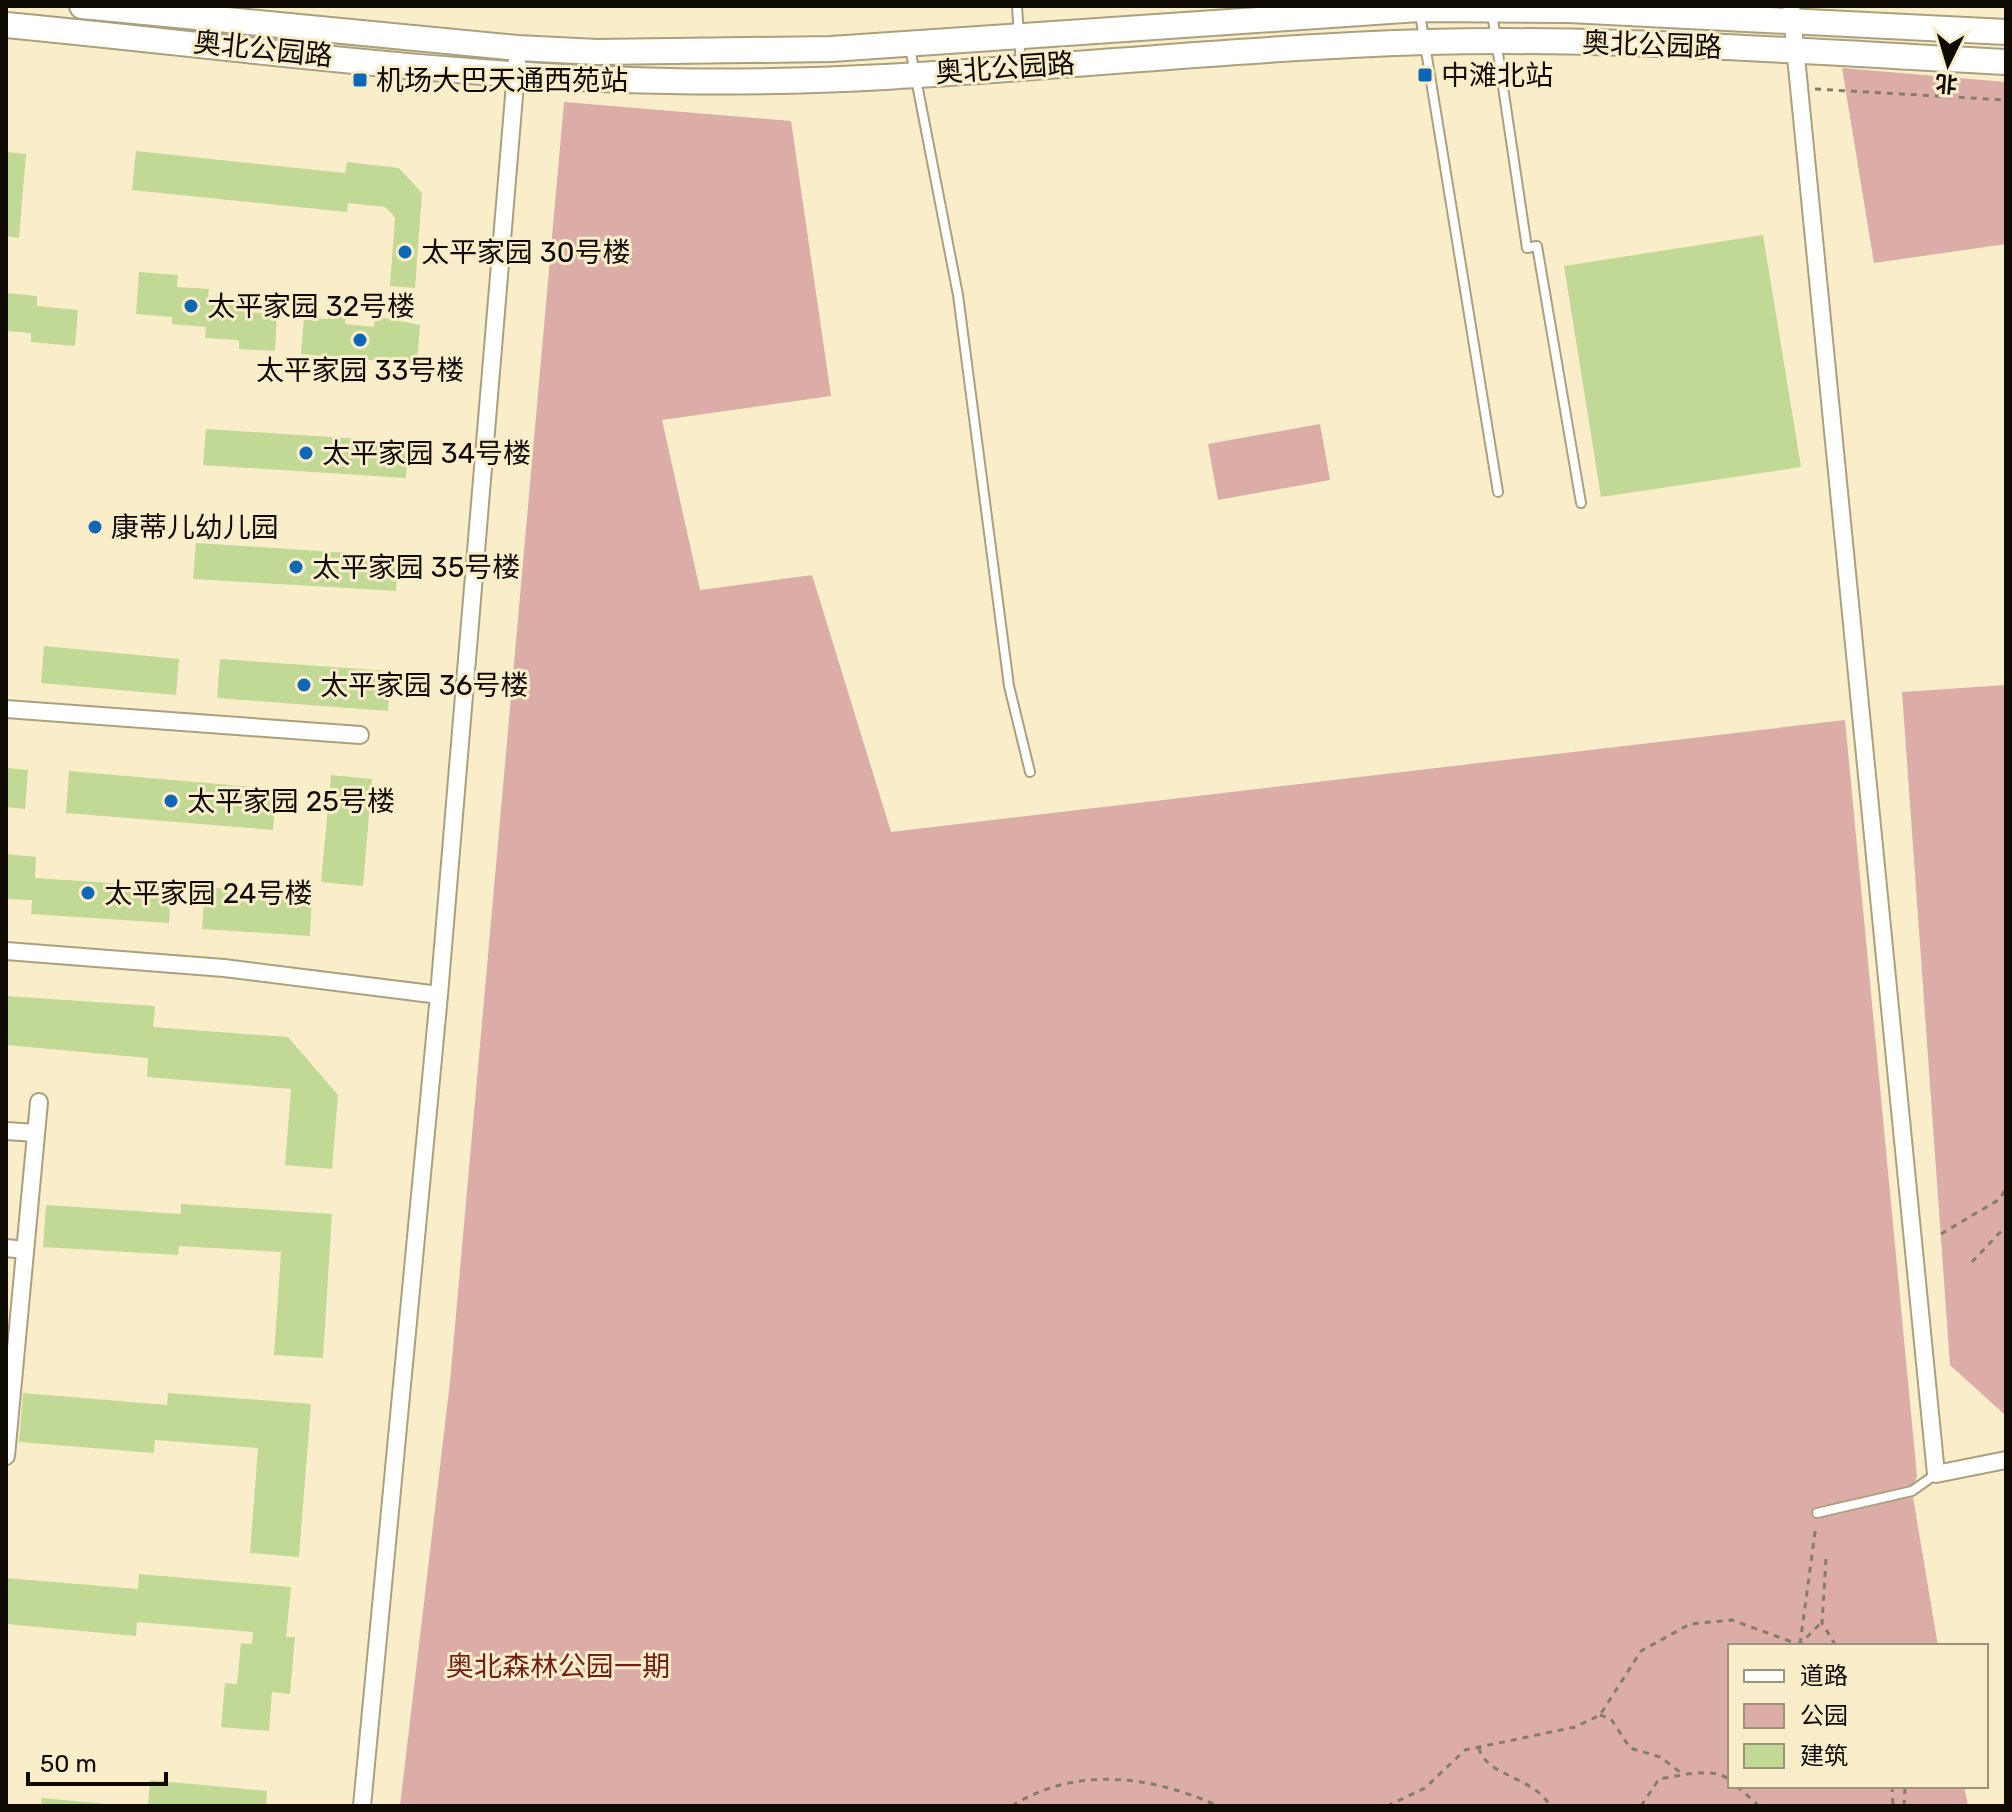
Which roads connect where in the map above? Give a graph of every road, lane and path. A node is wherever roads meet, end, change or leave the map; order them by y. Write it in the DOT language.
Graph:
graph roads {
  1 [pos="82,6"];
  2 [pos="1017,6"];
  3 [pos="1419,9"];
  4 [pos="1491,9"];
  5 [pos="1792,14"];
  6 [pos="6,25"];
  7 [pos="2006,32"];
  8 [pos="1019,36"];
  9 [pos="1496,40"];
  10 [pos="1424,42"];
  11 [pos="909,44"];
  12 [pos="518,48"];
  13 [pos="1795,51"];
  14 [pos="2006,62"];
  15 [pos="1021,67"];
  16 [pos="516,74"];
  17 [pos="915,75"];
  18 [pos="1799,88"];
  19 [pos="2006,100"];
  20 [pos="1498,492"];
  21 [pos="1581,503"];
  22 [pos="6,709"];
  23 [pos="360,735"];
  24 [pos="1030,772"];
  25 [pos="6,951"];
  26 [pos="439,995"];
  27 [pos="39,1102"];
  28 [pos="6,1131"];
  29 [pos="36,1133"];
  30 [pos="2006,1187"];
  31 [pos="2006,1226"];
  32 [pos="1941,1234"];
  33 [pos="6,1248"];
  34 [pos="25,1250"];
  35 [pos="1972,1262"];
  36 [pos="12,1332"];
  37 [pos="6,1456"];
  38 [pos="2006,1460"];
  39 [pos="1936,1474"];
  40 [pos="1817,1513"];
  41 [pos="1826,1559"];
  42 [pos="1822,1623"];
  43 [pos="1797,1644"];
  44 [pos="1800,1644"];
  45 [pos="1801,1644"];
  46 [pos="1835,1644"];
  47 [pos="1600,1715"];
  48 [pos="1479,1748"];
  49 [pos="1684,1775"];
  50 [pos="1728,1778"];
  51 [pos="1740,1788"];
  52 [pos="362,1806"];
  53 [pos="1012,1806"];
  54 [pos="1218,1806"];
  55 [pos="1387,1806"];
  56 [pos="1550,1806"];
  57 [pos="1641,1806"];
  58 [pos="1759,1806"];
  1 -- 12 [label="main road, 奥北公园路"];
  2 -- 8 [label="lane"];
  3 -- 4 [label="main road, 奥北公园路"];
  3 -- 8 [label="main road, 奥北公园路"];
  3 -- 10 [label="lane"];
  4 -- 5 [label="main road, 奥北公园路"];
  4 -- 9 [label="lane"];
  5 -- 7 [label="main road, 奥北公园路"];
  5 -- 13 [label="street"];
  6 -- 16 [label="main road, 奥北公园路"];
  8 -- 11 [label="main road, 奥北公园路"];
  8 -- 15 [label="lane"];
  9 -- 10 [label="main road, 奥北公园路"];
  9 -- 13 [label="main road, 奥北公园路"];
  9 -- 21 [label="lane"];
  10 -- 15 [label="main road, 奥北公园路"];
  10 -- 20 [label="lane"];
  11 -- 12 [label="main road, 奥北公园路"];
  11 -- 17 [label="lane"];
  12 -- 16 [label="street"];
  13 -- 14 [label="main road, 奥北公园路"];
  13 -- 18 [label="street"];
  15 -- 17 [label="main road, 奥北公园路"];
  16 -- 17 [label="main road, 奥北公园路"];
  16 -- 26 [label="street"];
  17 -- 24 [label="lane"];
  18 -- 19 [label="path"];
  18 -- 39 [label="street"];
  22 -- 23 [label="street"];
  25 -- 26 [label="street"];
  26 -- 52 [label="street"];
  27 -- 29 [label="street"];
  28 -- 29 [label="street"];
  29 -- 34 [label="street"];
  30 -- 32 [label="path"];
  31 -- 35 [label="path"];
  33 -- 34 [label="street"];
  34 -- 36 [label="street"];
  36 -- 37 [label="street"];
  38 -- 39 [label="street"];
  39 -- 40 [label="lane"];
  40 -- 44 [label="path"];
  41 -- 42 [label="path"];
  42 -- 45 [label="path"];
  42 -- 46 [label="path"];
  43 -- 47 [label="path"];
  47 -- 48 [label="path"];
  47 -- 49 [label="path"];
  48 -- 55 [label="path"];
  48 -- 56 [label="path"];
  49 -- 50 [label="path"];
  49 -- 57 [label="path"];
  51 -- 58 [label="path"];
  53 -- 54 [label="path"];
}
